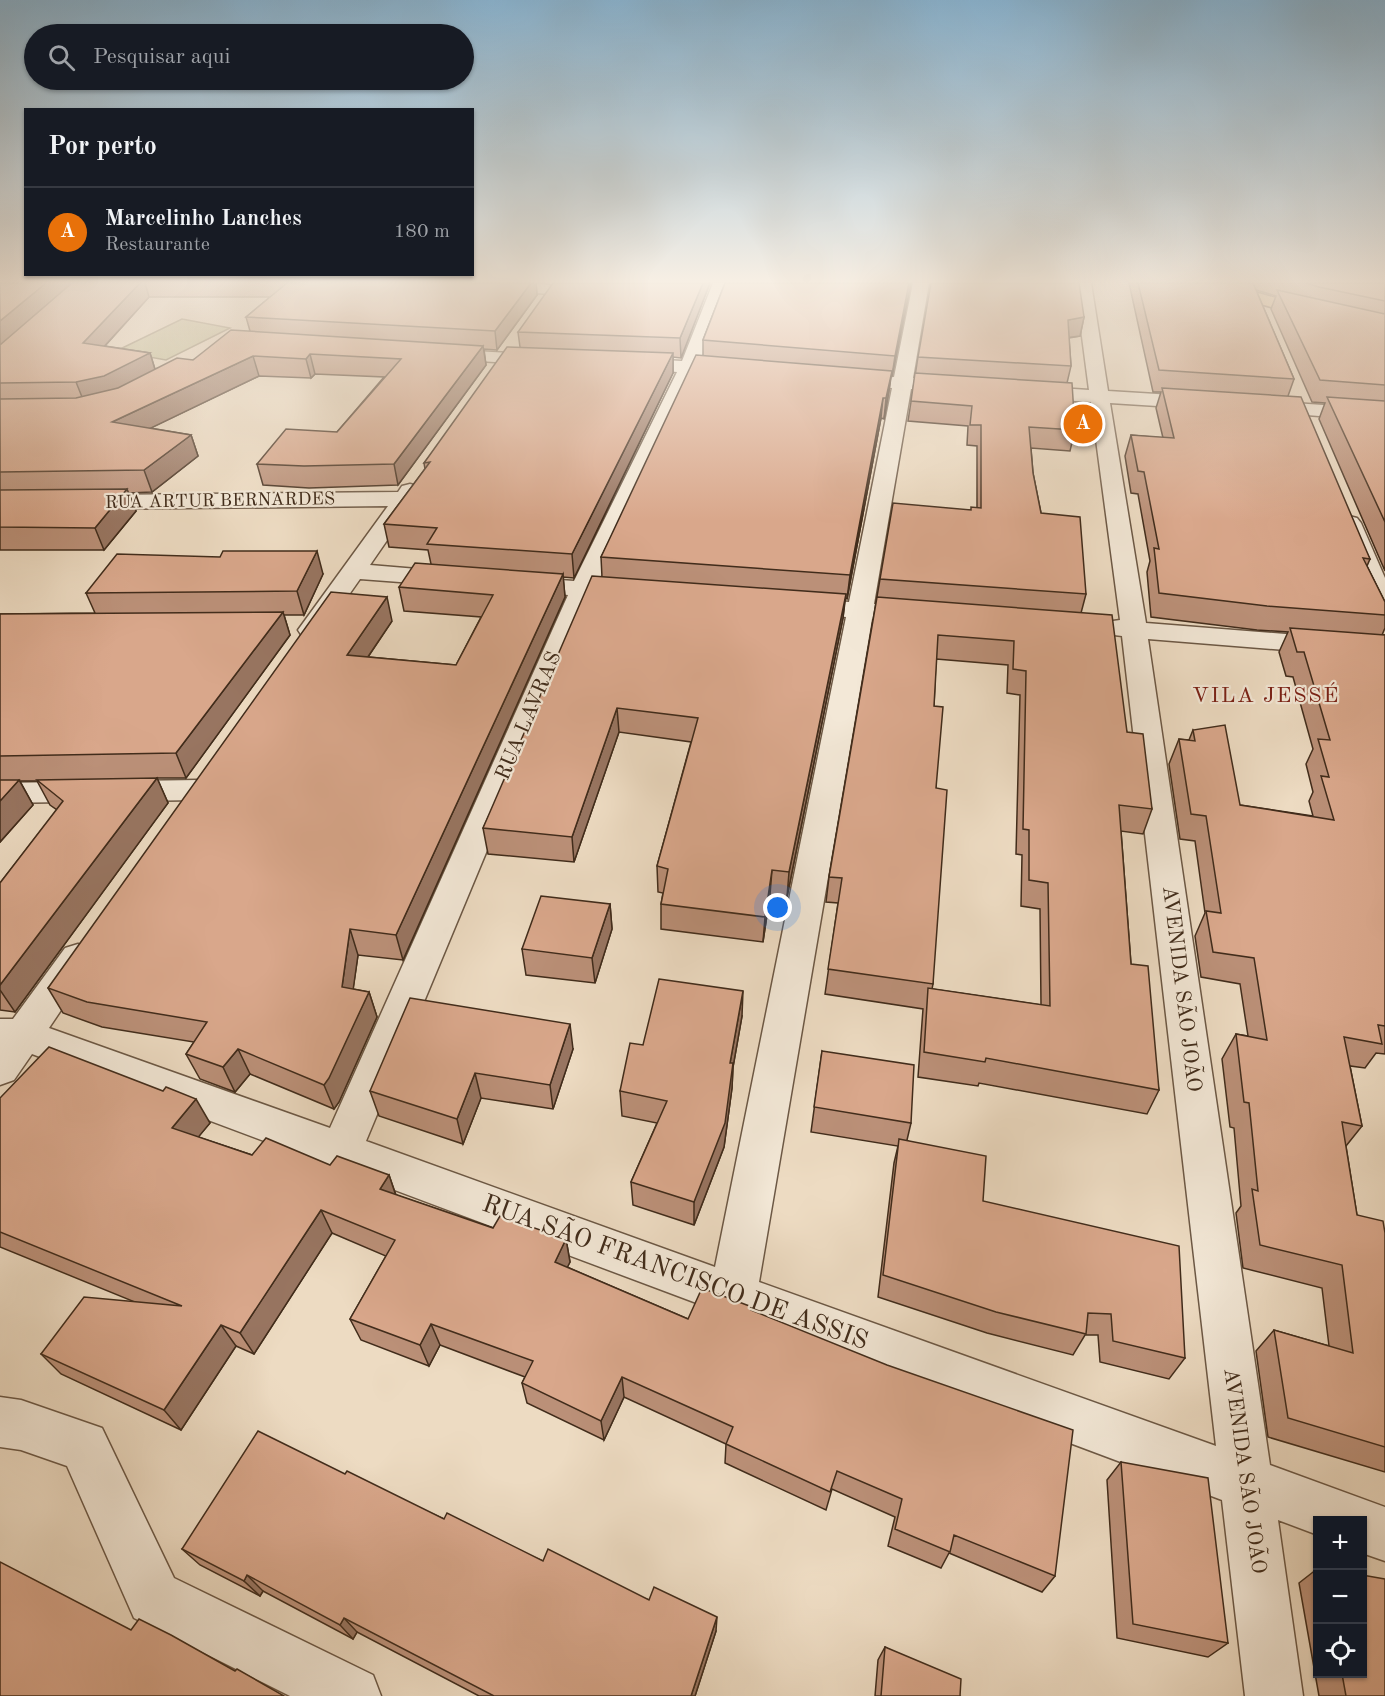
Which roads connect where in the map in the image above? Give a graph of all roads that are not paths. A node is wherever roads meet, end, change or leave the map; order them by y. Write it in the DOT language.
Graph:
graph roads {
  1 [pos="501,362"];
  2 [pos="691,362"];
  3 [pos="907,362"];
  4 [pos="1094,362"];
  5 [pos="608,363"];
  6 [pos="689,366"];
  7 [pos="749,371"];
  8 [pos="832,378"];
  9 [pos="903,384"];
  10 [pos="484,386"];
  11 [pos="972,388"];
  12 [pos="1292,389"];
  13 [pos="1006,390"];
  14 [pos="1099,396"];
  15 [pos="1300,409"];
  16 [pos="1385,415"];
  17 [pos="1310,431"];
  18 [pos="424,470"];
  19 [pos="405,499"];
  20 [pos="0,503"];
  21 [pos="1343,508"];
  22 [pos="353,571"];
  23 [pos="584,589"];
  24 [pos="653,594"];
  25 [pos="780,604"];
  26 [pos="1385,607"];
  27 [pos="861,610"];
  28 [pos="944,616"];
  29 [pos="1087,626"];
  30 [pos="1134,630"];
  31 [pos="1385,650"];
  32 [pos="294,654"];
  33 [pos="0,793"];
  34 [pos="177,820"];
  35 [pos="93,937"];
  36 [pos="8,1046"];
  37 [pos="341,1150"];
  38 [pos="733,1294"];
  39 [pos="10,1424"];
  40 [pos="1245,1483"];
  41 [pos="1334,1516"];
  42 [pos="1367,1528"];
  43 [pos="1385,1534"];
  44 [pos="352,1696"];
  45 [pos="1274,1696"];
  1 -- 10 [label="street"];
  2 -- 6 [label="street, RUA LAVRAS"];
  3 -- 9 [label="street"];
  4 -- 14 [label="street, AVENIDA SÃO JOÃO"];
  5 -- 6 [label="street"];
  6 -- 7 [label="street"];
  6 -- 23 [label="street, RUA LAVRAS"];
  8 -- 9 [label="street"];
  9 -- 11 [label="street"];
  9 -- 27 [label="street"];
  12 -- 15 [label="street"];
  13 -- 14 [label="street"];
  14 -- 15 [label="street"];
  14 -- 30 [label="street, AVENIDA SÃO JOÃO"];
  15 -- 16 [label="street"];
  15 -- 17 [label="street"];
  18 -- 19 [label="street"];
  19 -- 20 [label="street, RUA ARTUR BERNARDES"];
  19 -- 22 [label="street"];
  21 -- 26 [label="street"];
  22 -- 23 [label="street"];
  22 -- 32 [label="street"];
  23 -- 24 [label="street"];
  23 -- 37 [label="street, RUA LAVRAS"];
  25 -- 27 [label="street"];
  27 -- 28 [label="street"];
  27 -- 38 [label="street"];
  29 -- 30 [label="street"];
  30 -- 31 [label="street"];
  30 -- 40 [label="street, AVENIDA SÃO JOÃO"];
  33 -- 34 [label="street"];
  35 -- 36 [label="street"];
  36 -- 37 [label="street, RUA SÃO FRANCISCO DE ASSIS"];
  37 -- 38 [label="street, RUA SÃO FRANCISCO DE ASSIS"];
  38 -- 40 [label="street, RUA SÃO FRANCISCO DE ASSIS"];
  39 -- 44 [label="street"];
  40 -- 41 [label="street, RUA SÃO FRANCISCO DE ASSIS"];
  40 -- 45 [label="street, AVENIDA SÃO JOÃO"];
  42 -- 43 [label="street"];
}
